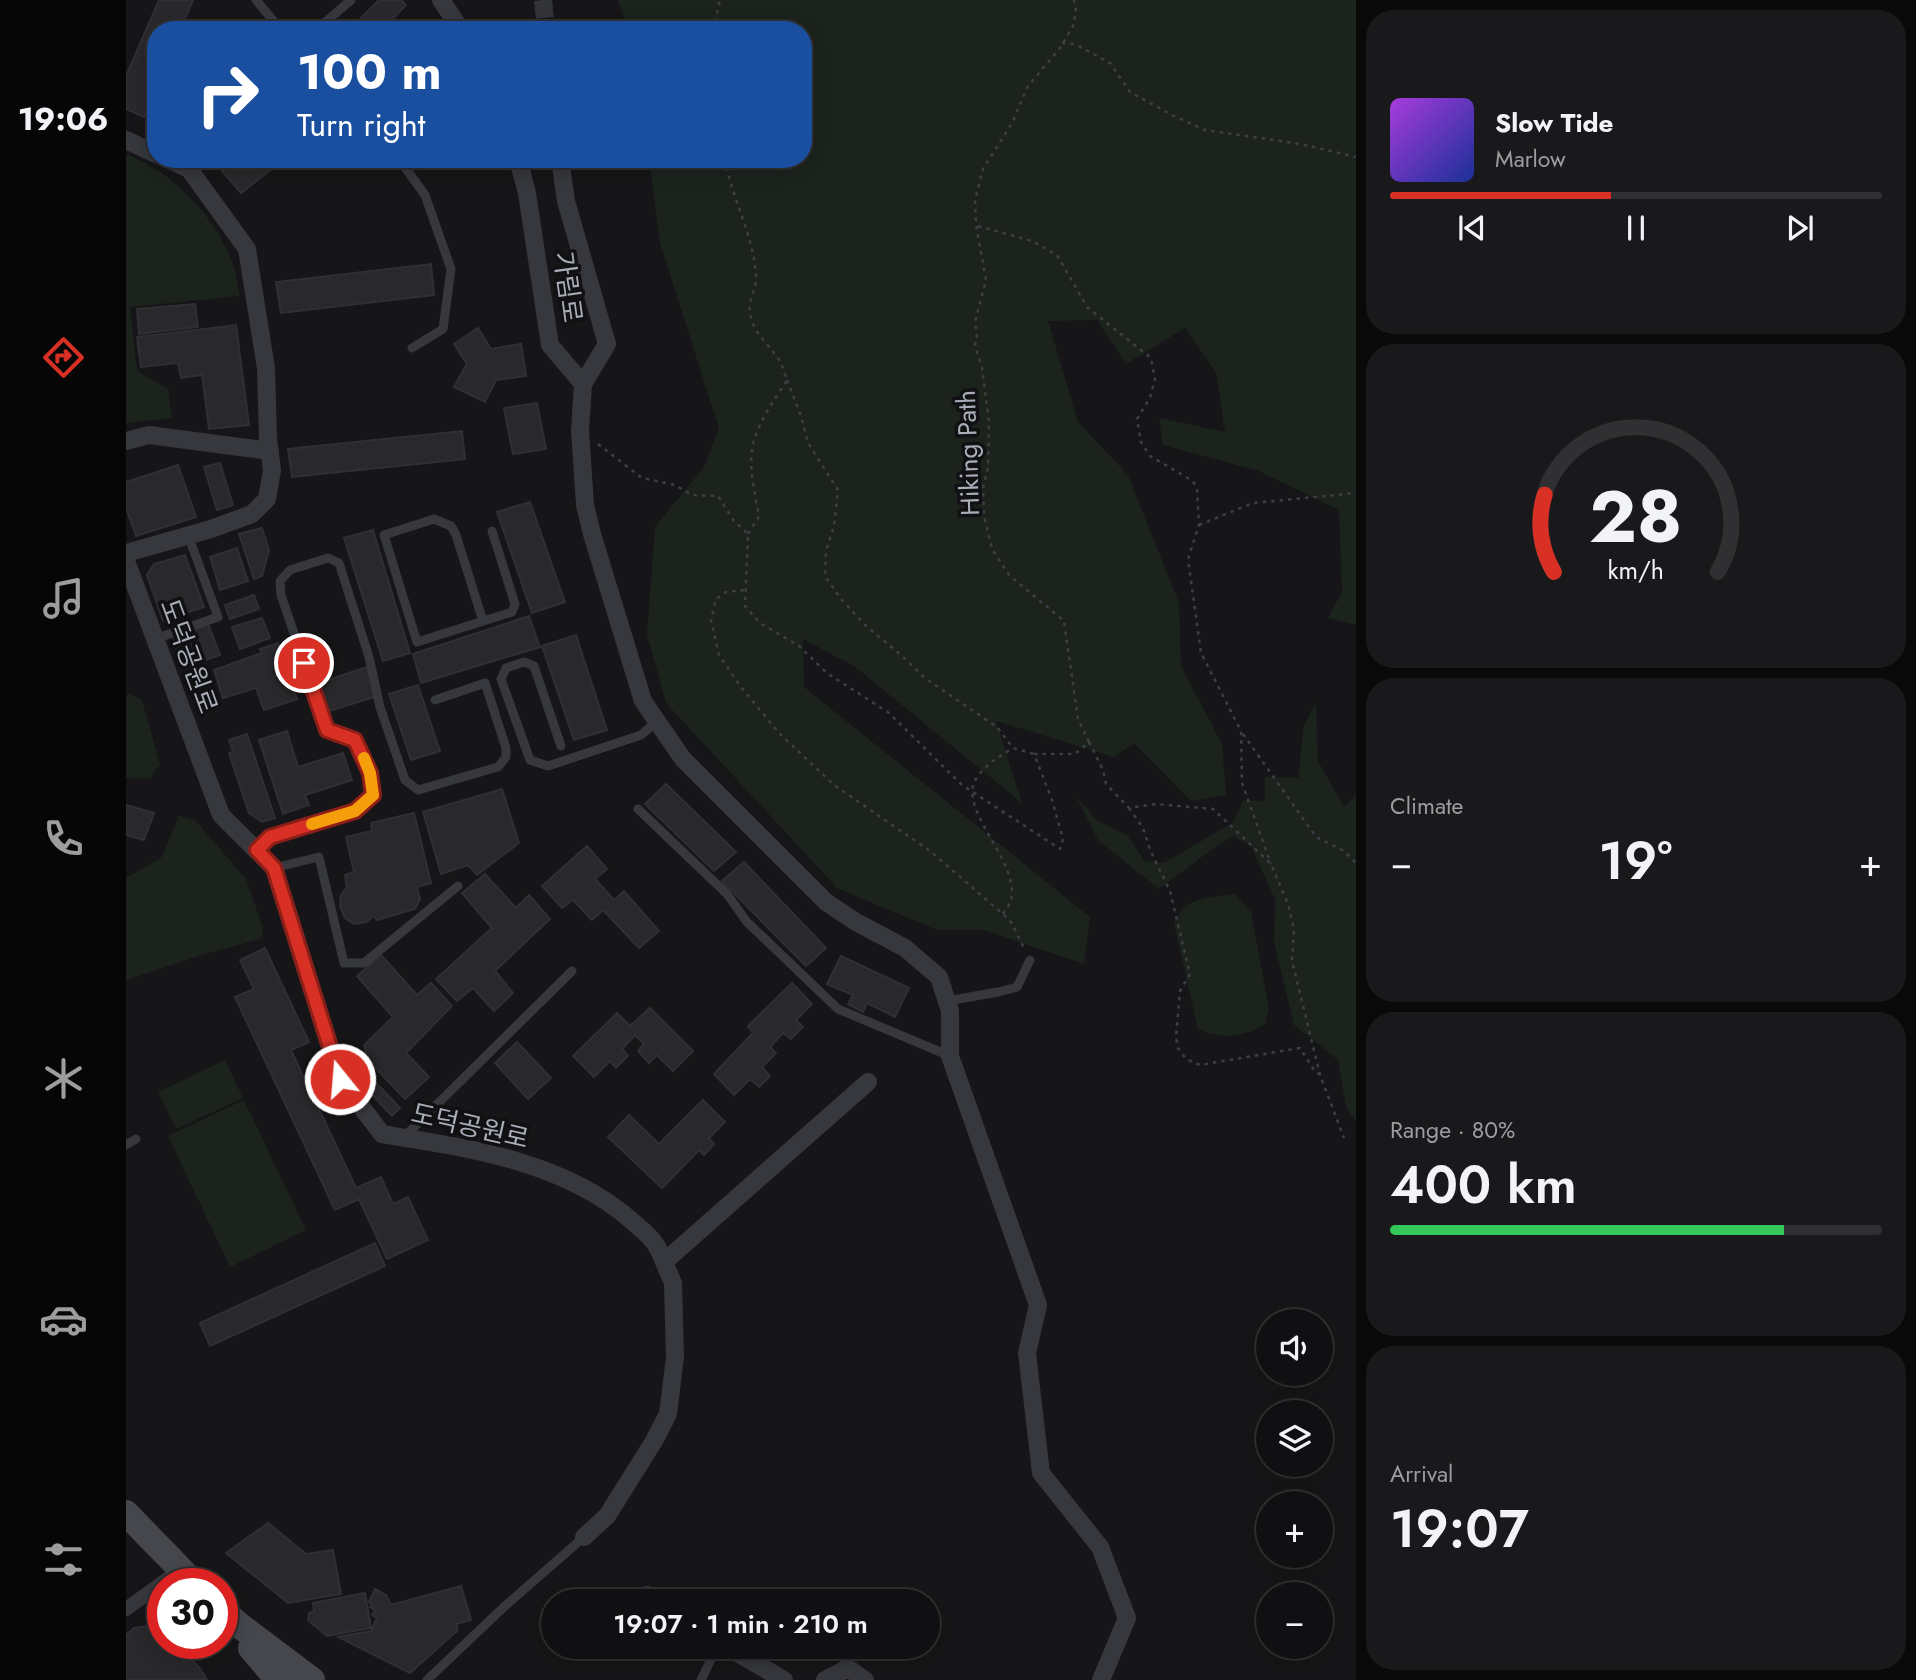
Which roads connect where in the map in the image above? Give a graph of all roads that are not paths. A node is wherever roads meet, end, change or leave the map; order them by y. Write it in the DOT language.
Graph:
graph roads {
  1 [pos="256,0"];
  2 [pos="351,0"];
  3 [pos="441,0"];
  4 [pos="274,21"];
  5 [pos="326,21"];
  6 [pos="455,21"];
  7 [pos="126,140"];
  8 [pos="147,150"];
  9 [pos="188,168"];
  10 [pos="406,168"];
  11 [pos="520,168"];
  12 [pos="562,168"];
  13 [pos="412,348"];
  14 [pos="583,384"];
  15 [pos="126,441"];
  16 [pos="270,451"];
  17 [pos="492,531"];
  18 [pos="188,536"];
  19 [pos="126,554"];
  20 [pos="126,561"];
  21 [pos="483,621"];
  22 [pos="155,639"];
  23 [pos="435,699"];
  24 [pos="656,722"];
  25 [pos="561,746"];
  26 [pos="638,809"];
  27 [pos="257,850"];
  28 [pos="274,868"];
  29 [pos="458,886"];
  30 [pos="1030,960"];
  31 [pos="572,971"];
  32 [pos="947,1001"];
  33 [pos="950,1056"];
  34 [pos="868,1082"];
  35 [pos="404,1137"];
  36 [pos="136,1139"];
  37 [pos="126,1145"];
  38 [pos="664,1262"];
  39 [pos="126,1514"];
  40 [pos="584,1537"];
  41 [pos="178,1568"];
  42 [pos="147,1598"];
  43 [pos="126,1609"];
  44 [pos="238,1623"];
  45 [pos="238,1629"];
  46 [pos="711,1659"];
  47 [pos="748,1659"];
  48 [pos="278,1680"];
  49 [pos="312,1680"];
  50 [pos="427,1680"];
  51 [pos="701,1680"];
  52 [pos="785,1680"];
  53 [pos="825,1680"];
  54 [pos="865,1680"];
  55 [pos="1101,1680"];
  1 -- 4 [label="lane"];
  2 -- 5 [label="lane"];
  3 -- 6 [label="street"];
  7 -- 8 [label="street"];
  9 -- 16 [label="street"];
  10 -- 13 [label="lane"];
  11 -- 14 [label="street, 가림로"];
  12 -- 14 [label="street, 가림로"];
  14 -- 24 [label="street"];
  15 -- 16 [label="street"];
  16 -- 18 [label="street"];
  17 -- 21 [label="lane"];
  18 -- 19 [label="street"];
  18 -- 22 [label="lane"];
  20 -- 22 [label="street, 도덕공원로"];
  21 -- 21 [label="lane"];
  22 -- 27 [label="street, 도덕공원로"];
  23 -- 27 [label="lane"];
  24 -- 25 [label="lane"];
  24 -- 32 [label="street"];
  26 -- 33 [label="lane"];
  27 -- 28 [label="street, 도덕공원로"];
  28 -- 29 [label="lane"];
  28 -- 35 [label="street, 도덕공원로"];
  30 -- 32 [label="lane"];
  31 -- 35 [label="lane"];
  32 -- 33 [label="street"];
  33 -- 55 [label="street"];
  34 -- 38 [label="street"];
  35 -- 38 [label="street, 도덕공원로"];
  36 -- 37 [label="lane"];
  38 -- 40 [label="street, 도덕공원로"];
  39 -- 41 [label="main road"];
  40 -- 50 [label="lane"];
  42 -- 43 [label="street"];
  44 -- 49 [label="main road"];
  45 -- 48 [label="main road"];
  46 -- 51 [label="lane"];
  47 -- 52 [label="street"];
  53 -- 54 [label="street"];
}
